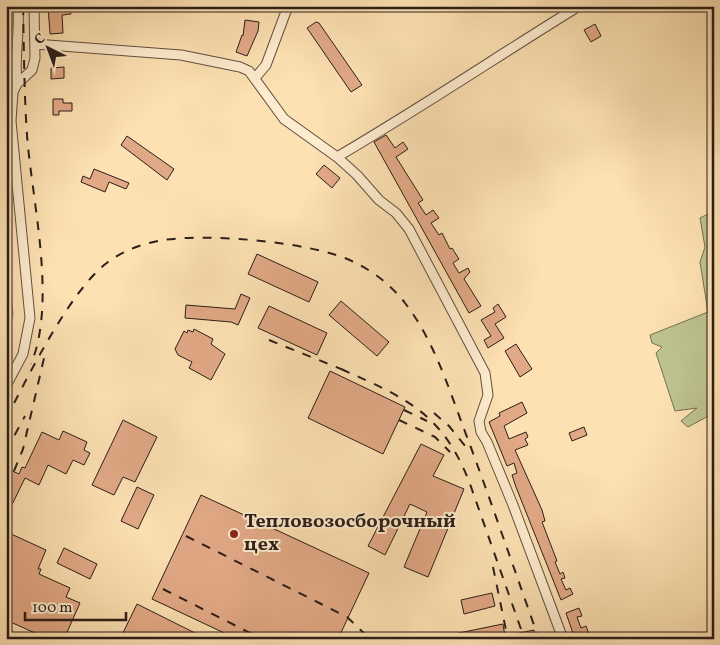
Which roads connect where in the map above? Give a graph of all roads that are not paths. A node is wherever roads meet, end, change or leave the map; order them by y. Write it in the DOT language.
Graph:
graph roads {
  1 [pos="18,6"];
  2 [pos="34,6"];
  3 [pos="288,6"];
  4 [pos="579,6"];
  5 [pos="35,44"];
  6 [pos="255,78"];
  7 [pos="17,84"];
  8 [pos="337,157"];
  9 [pos="6,386"];
  10 [pos="563,639"];
  1 -- 7 [label="street"];
  2 -- 5 [label="street"];
  3 -- 6 [label="street"];
  4 -- 8 [label="street"];
  5 -- 6 [label="street"];
  5 -- 7 [label="street"];
  6 -- 8 [label="street"];
  7 -- 9 [label="street"];
  8 -- 10 [label="street"];
}
